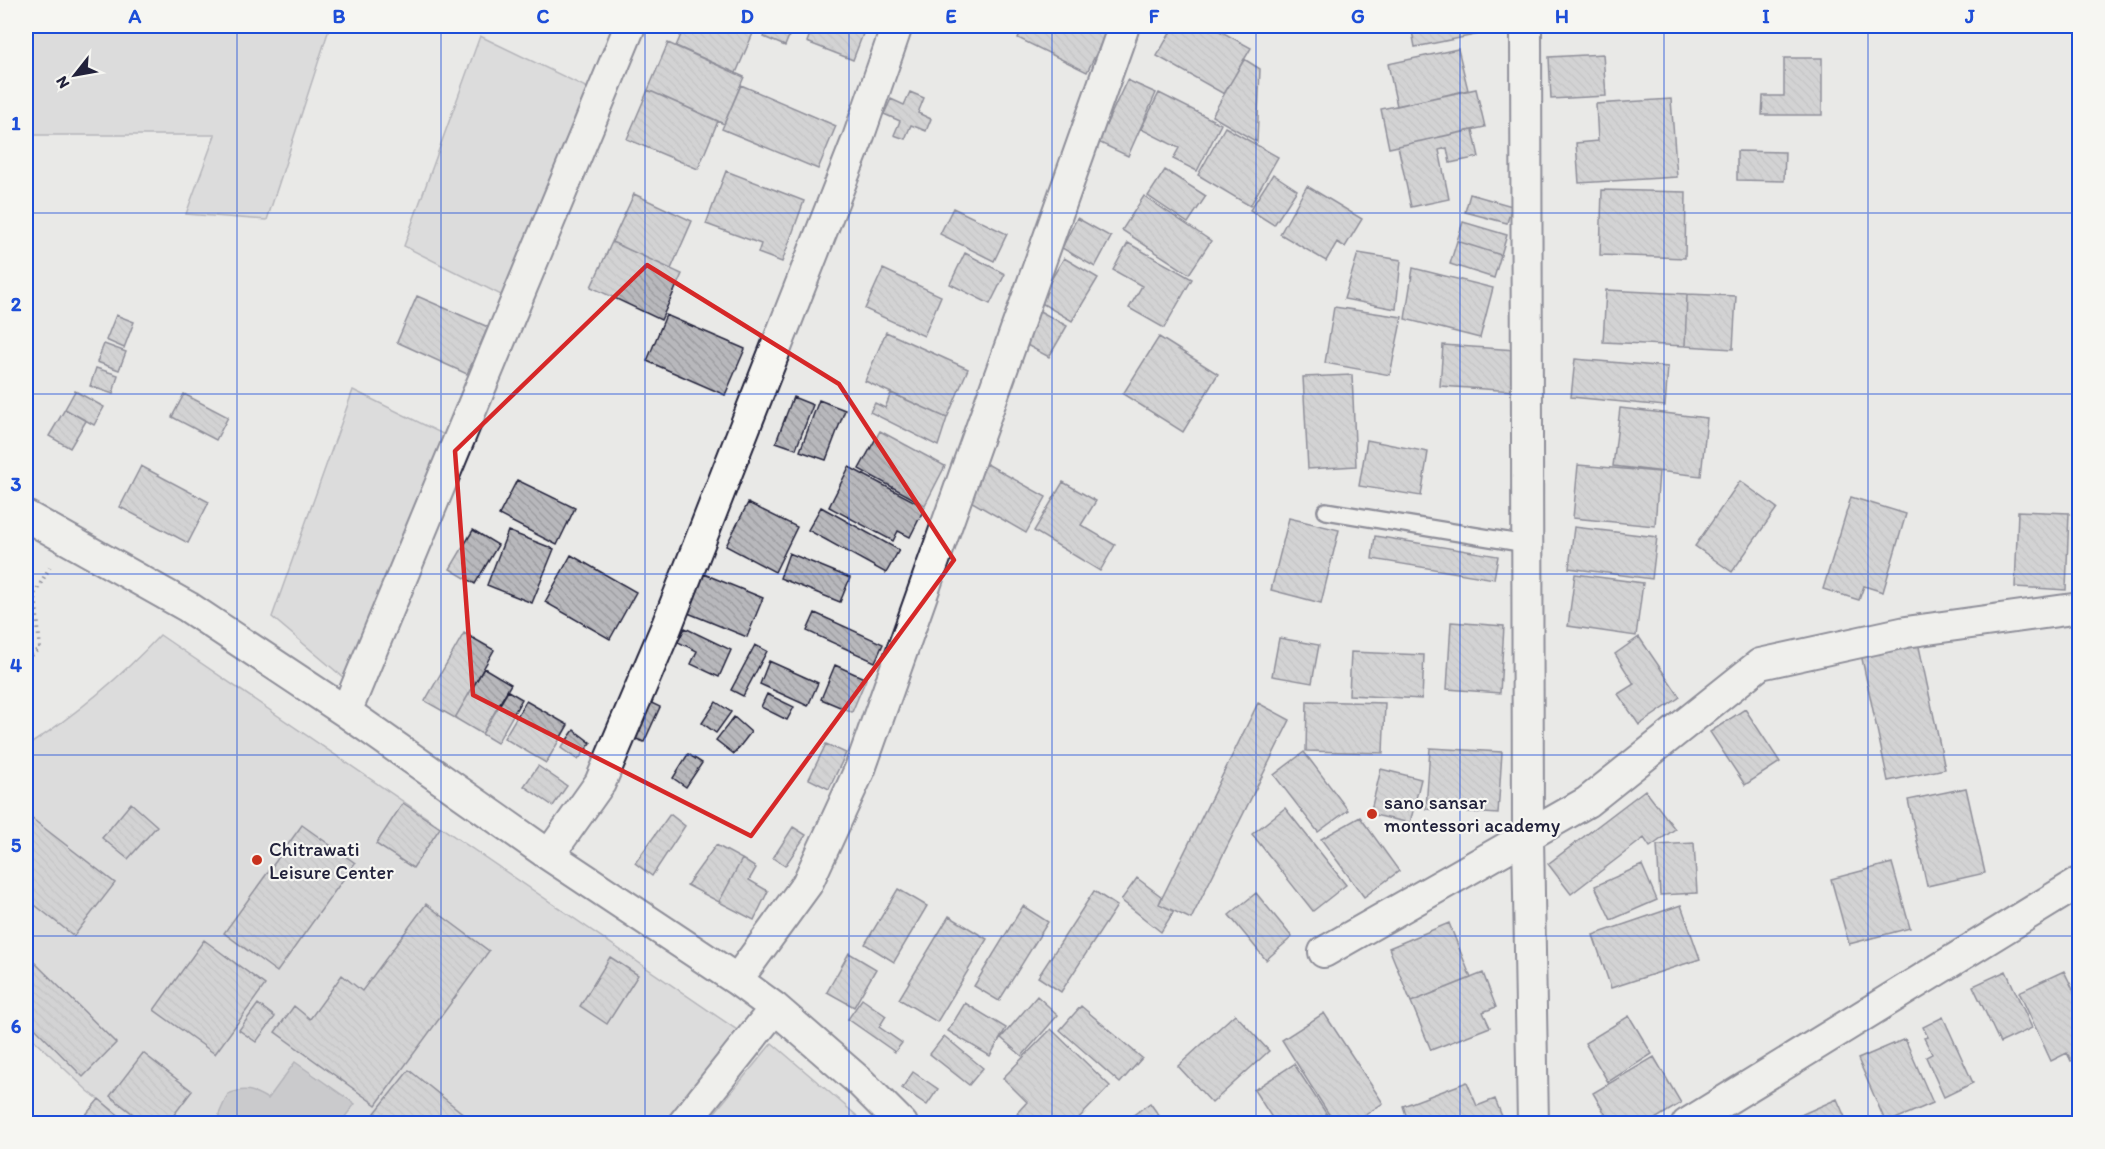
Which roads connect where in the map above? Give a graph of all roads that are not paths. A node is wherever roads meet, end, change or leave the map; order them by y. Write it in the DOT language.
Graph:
graph roads {
  1 [pos="630,26"];
  2 [pos="897,26"];
  3 [pos="1124,26"];
  4 [pos="1526,26"];
  5 [pos="1326,511"];
  6 [pos="26,516"];
  7 [pos="1526,544"];
  8 [pos="2079,608"];
  9 [pos="346,712"];
  10 [pos="1528,836"];
  11 [pos="549,855"];
  12 [pos="2079,882"];
  13 [pos="1324,952"];
  14 [pos="737,980"];
  15 [pos="775,1008"];
  16 [pos="683,1124"];
  17 [pos="902,1124"];
  18 [pos="1533,1124"];
  19 [pos="1687,1124"];
  1 -- 9 [label="street"];
  2 -- 11 [label="street"];
  3 -- 14 [label="street"];
  4 -- 7 [label="street"];
  5 -- 7 [label="lane"];
  6 -- 9 [label="street"];
  7 -- 10 [label="street"];
  8 -- 10 [label="street"];
  9 -- 11 [label="street"];
  10 -- 13 [label="street"];
  10 -- 18 [label="street"];
  11 -- 14 [label="street"];
  12 -- 19 [label="street"];
  14 -- 15 [label="street"];
  15 -- 16 [label="street"];
  15 -- 17 [label="street"];
}
